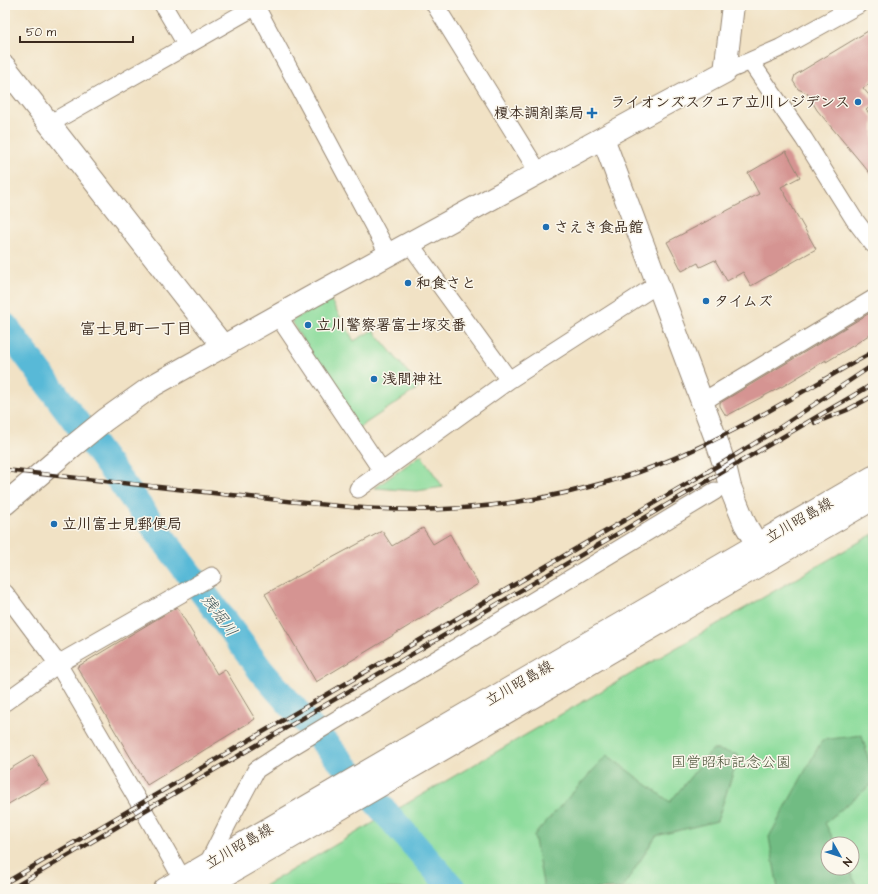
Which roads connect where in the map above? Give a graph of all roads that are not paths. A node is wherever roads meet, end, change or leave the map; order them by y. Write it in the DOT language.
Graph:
graph roads {
  1 [pos="163,5"];
  2 [pos="257,5"];
  3 [pos="435,5"];
  4 [pos="733,5"];
  5 [pos="858,5"];
  6 [pos="187,46"];
  7 [pos="750,61"];
  8 [pos="5,68"];
  9 [pos="725,72"];
  10 [pos="49,124"];
  11 [pos="603,138"];
  12 [pos="539,173"];
  13 [pos="410,244"];
  14 [pos="873,244"];
  15 [pos="389,254"];
  16 [pos="658,284"];
  17 [pos="873,299"];
  18 [pos="278,316"];
  19 [pos="224,346"];
  20 [pos="509,380"];
  21 [pos="702,402"];
  22 [pos="382,471"];
  23 [pos="873,478"];
  24 [pos="358,489"];
  25 [pos="715,492"];
  26 [pos="873,499"];
  27 [pos="5,504"];
  28 [pos="762,553"];
  29 [pos="212,576"];
  30 [pos="5,593"];
  31 [pos="58,664"];
  32 [pos="5,702"];
  33 [pos="328,805"];
  34 [pos="208,863"];
  35 [pos="178,886"];
  36 [pos="202,889"];
  1 -- 6 [label="street"];
  2 -- 6 [label="street"];
  2 -- 15 [label="street"];
  3 -- 12 [label="street"];
  4 -- 9 [label="main road"];
  5 -- 7 [label="street"];
  6 -- 10 [label="street"];
  7 -- 9 [label="street"];
  7 -- 14 [label="street"];
  8 -- 10 [label="main road"];
  9 -- 11 [label="main road"];
  10 -- 19 [label="main road"];
  11 -- 12 [label="main road"];
  11 -- 16 [label="main road"];
  12 -- 13 [label="main road"];
  13 -- 15 [label="main road"];
  13 -- 20 [label="street"];
  15 -- 18 [label="main road"];
  16 -- 20 [label="street"];
  16 -- 21 [label="main road"];
  17 -- 21 [label="street"];
  18 -- 19 [label="main road"];
  18 -- 22 [label="street"];
  19 -- 27 [label="main road"];
  20 -- 22 [label="street"];
  21 -- 28 [label="main road"];
  22 -- 24 [label="street"];
  23 -- 28 [label="main road, 立川昭島線"];
  25 -- 34 [label="street"];
  26 -- 28 [label="main road, 立川昭島線"];
  28 -- 33 [label="main road, 立川昭島線"];
  29 -- 31 [label="street"];
  30 -- 31 [label="street"];
  31 -- 32 [label="street"];
  31 -- 35 [label="street"];
  33 -- 34 [label="main road, 立川昭島線"];
  33 -- 36 [label="main road, 立川昭島線"];
  34 -- 35 [label="main road, 立川昭島線"];
}
